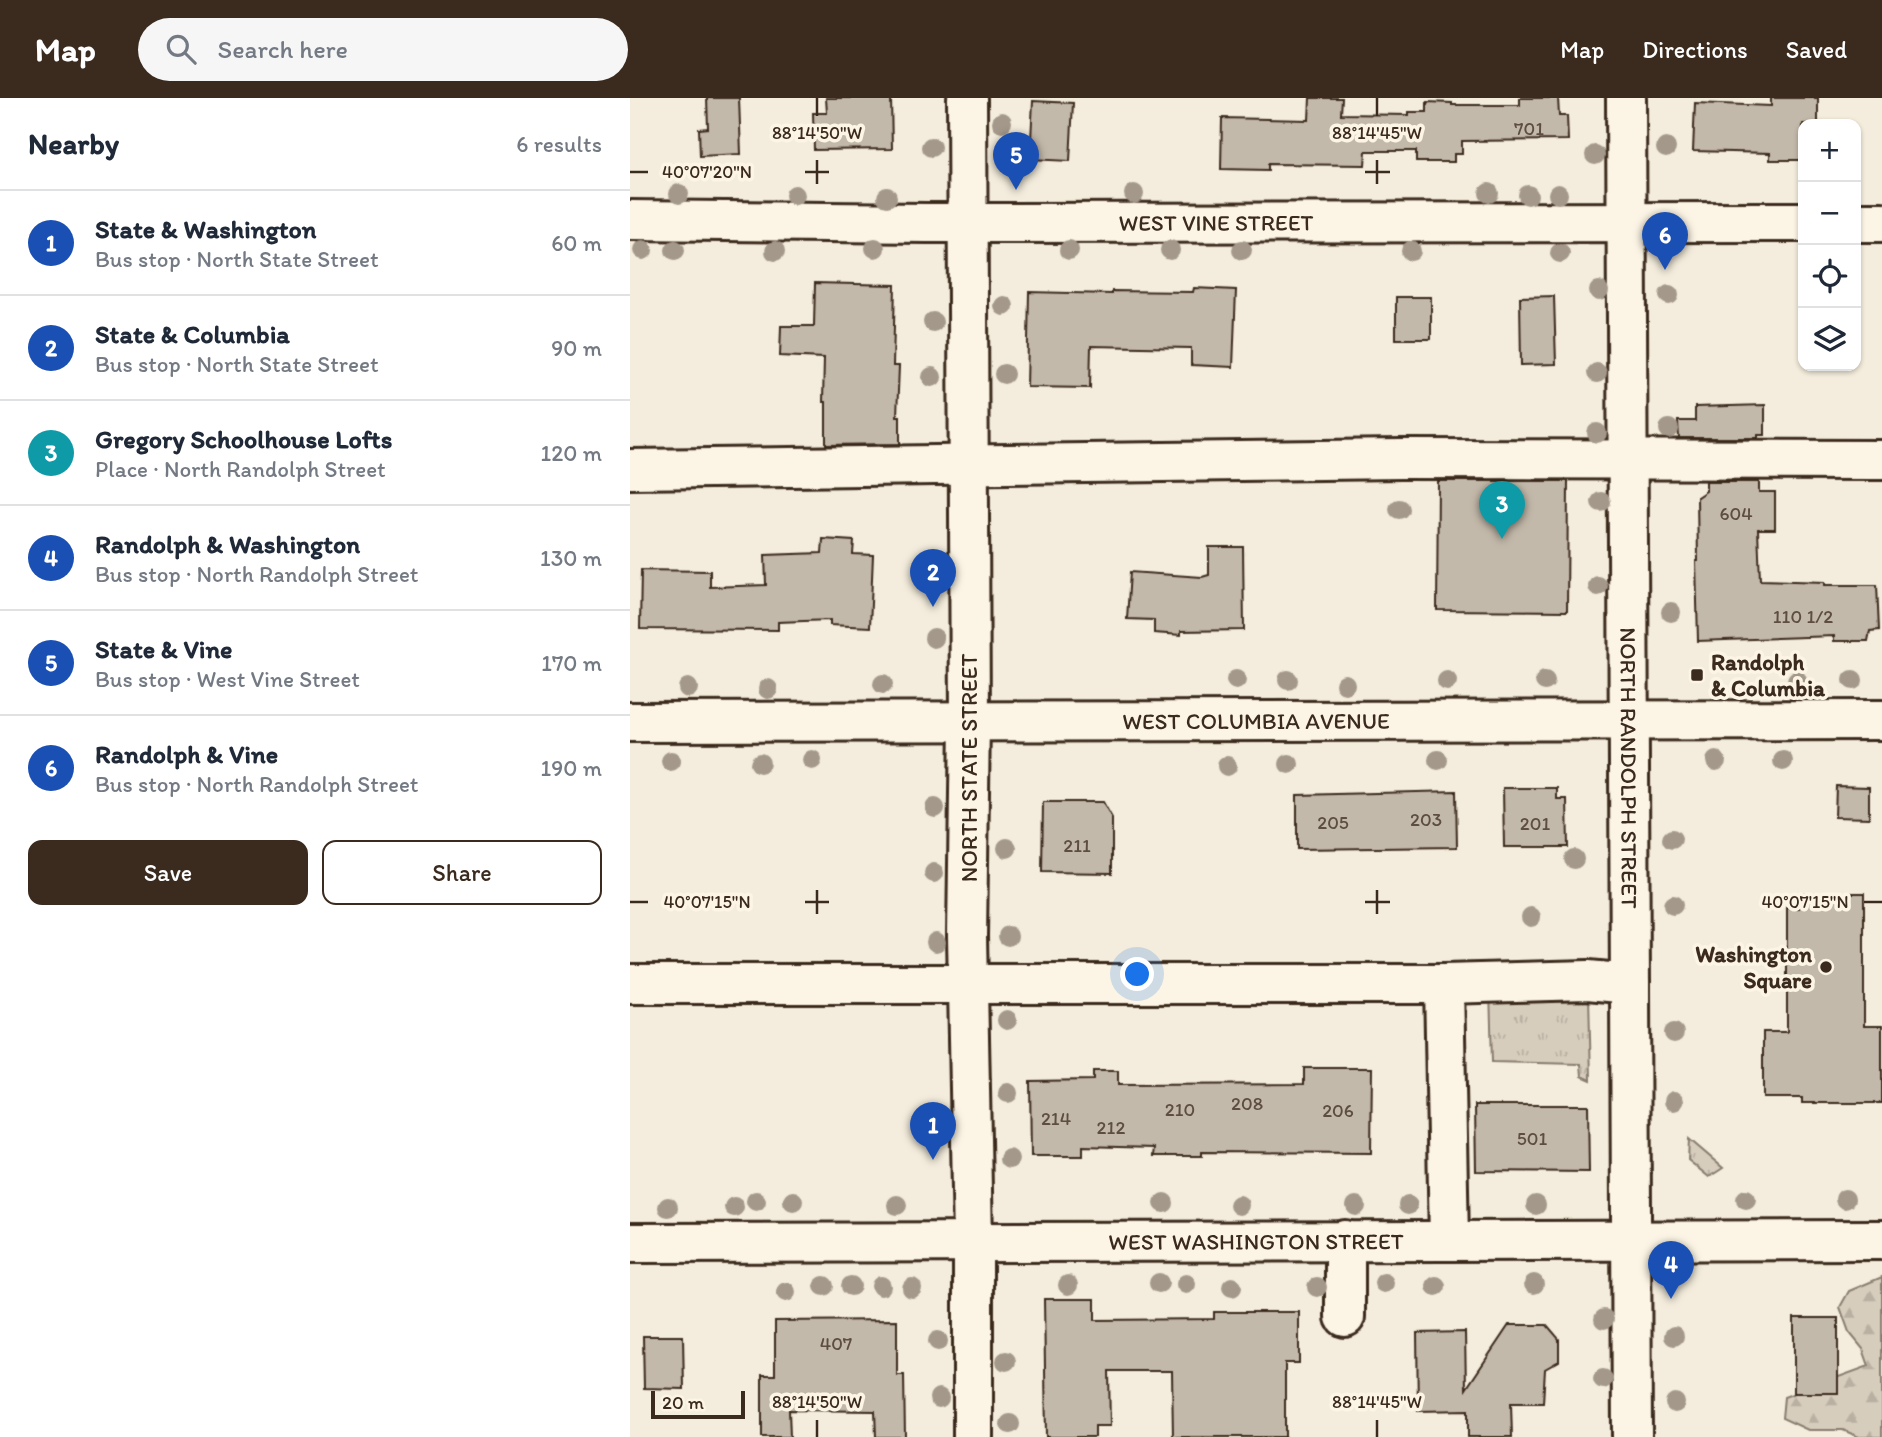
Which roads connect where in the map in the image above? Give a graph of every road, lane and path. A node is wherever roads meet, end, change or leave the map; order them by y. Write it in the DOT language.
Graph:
graph roads {
  1 [pos="967,98"];
  2 [pos="1626,98"];
  3 [pos="630,220"];
  4 [pos="967,222"];
  5 [pos="1626,222"];
  6 [pos="1798,222"];
  7 [pos="1861,222"];
  8 [pos="1882,222"];
  9 [pos="1882,460"];
  10 [pos="1628,461"];
  11 [pos="968,465"];
  12 [pos="630,469"];
  13 [pos="1630,720"];
  14 [pos="1882,720"];
  15 [pos="970,721"];
  16 [pos="630,722"];
  17 [pos="630,984"];
  18 [pos="968,984"];
  19 [pos="1444,984"];
  20 [pos="1630,984"];
  21 [pos="1345,1240"];
  22 [pos="1448,1240"];
  23 [pos="1631,1240"];
  24 [pos="1882,1240"];
  25 [pos="973,1241"];
  26 [pos="630,1243"];
  27 [pos="1345,1317"];
  28 [pos="974,1437"];
  29 [pos="1632,1437"];
  1 -- 4 [label="street, NORTH STATE STREET"];
  2 -- 5 [label="street, NORTH RANDOLPH STREET"];
  3 -- 4 [label="street, WEST VINE STREET"];
  4 -- 5 [label="street, WEST VINE STREET"];
  4 -- 11 [label="street, NORTH STATE STREET"];
  5 -- 6 [label="street, WEST VINE STREET"];
  5 -- 10 [label="street, NORTH RANDOLPH STREET"];
  7 -- 8 [label="street"];
  9 -- 10 [label="street"];
  10 -- 11 [label="street"];
  10 -- 13 [label="street, NORTH RANDOLPH STREET"];
  11 -- 12 [label="street"];
  11 -- 15 [label="street, NORTH STATE STREET"];
  13 -- 14 [label="street, WEST COLUMBIA AVENUE"];
  13 -- 15 [label="street, WEST COLUMBIA AVENUE"];
  13 -- 20 [label="street, NORTH RANDOLPH STREET"];
  15 -- 16 [label="street, WEST COLUMBIA AVENUE"];
  15 -- 18 [label="street, NORTH STATE STREET"];
  17 -- 18 [label="street"];
  18 -- 19 [label="street"];
  18 -- 25 [label="street, NORTH STATE STREET"];
  19 -- 20 [label="street"];
  19 -- 22 [label="street"];
  20 -- 23 [label="street, NORTH RANDOLPH STREET"];
  21 -- 22 [label="street, WEST WASHINGTON STREET"];
  21 -- 25 [label="street, WEST WASHINGTON STREET"];
  21 -- 27 [label="street"];
  22 -- 23 [label="street, WEST WASHINGTON STREET"];
  23 -- 24 [label="street, WEST WASHINGTON STREET"];
  23 -- 29 [label="street, NORTH RANDOLPH STREET"];
  25 -- 26 [label="street, WEST WASHINGTON STREET"];
  25 -- 28 [label="street, NORTH STATE STREET"];
}
